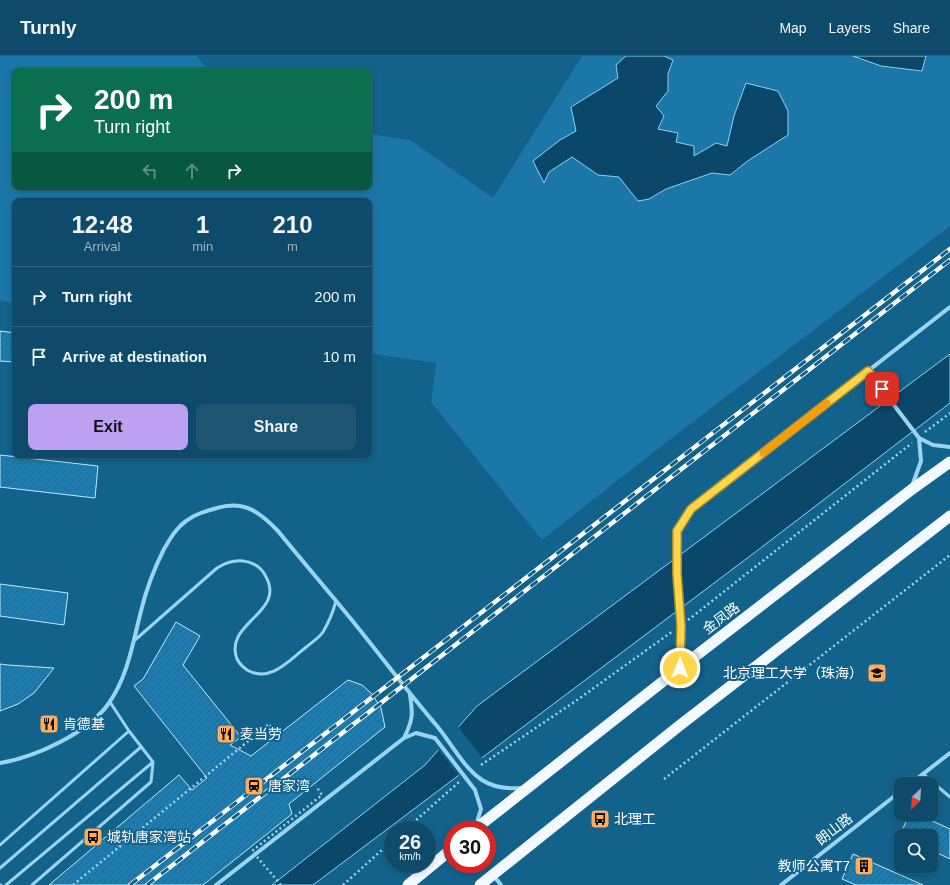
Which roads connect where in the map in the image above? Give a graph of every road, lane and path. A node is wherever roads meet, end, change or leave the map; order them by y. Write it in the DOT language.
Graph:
graph roads {
  1 [pos="950,307"];
  2 [pos="868,371"];
  3 [pos="950,413"];
  4 [pos="918,438"];
  5 [pos="950,447"];
  6 [pos="950,462"];
  7 [pos="911,490"];
  8 [pos="950,516"];
  9 [pos="950,555"];
  10 [pos="336,601"];
  11 [pos="681,626"];
  12 [pos="134,641"];
  13 [pos="680,668"];
  14 [pos="410,694"];
  15 [pos="110,702"];
  16 [pos="128,731"];
  17 [pos="276,733"];
  18 [pos="404,738"];
  19 [pos="141,747"];
  20 [pos="950,753"];
  21 [pos="153,762"];
  22 [pos="0,763"];
  23 [pos="481,765"];
  24 [pos="922,774"];
  25 [pos="918,777"];
  26 [pos="664,778"];
  27 [pos="458,782"];
  28 [pos="316,786"];
  29 [pos="527,788"];
  30 [pos="894,796"];
  31 [pos="950,797"];
  32 [pos="415,821"];
  33 [pos="477,821"];
  34 [pos="485,821"];
  35 [pos="0,845"];
  36 [pos="384,848"];
  37 [pos="255,855"];
  38 [pos="444,855"];
  39 [pos="0,868"];
  40 [pos="493,875"];
  41 [pos="6,885"];
  42 [pos="32,885"];
  43 [pos="73,885"];
  44 [pos="216,885"];
  45 [pos="281,885"];
  46 [pos="343,885"];
  47 [pos="408,885"];
  48 [pos="480,885"];
  49 [pos="501,885"];
  50 [pos="781,885"];
  1 -- 2 [label="street"];
  2 -- 4 [label="street"];
  2 -- 11 [label="street"];
  3 -- 4 [label="path"];
  4 -- 5 [label="street"];
  4 -- 7 [label="street"];
  4 -- 11 [label="path"];
  6 -- 7 [label="highway, 金凤路"];
  7 -- 13 [label="highway, 金凤路"];
  8 -- 40 [label="highway"];
  9 -- 26 [label="path"];
  10 -- 12 [label="street"];
  10 -- 12 [label="lane"];
  10 -- 14 [label="street"];
  11 -- 13 [label="street"];
  11 -- 23 [label="path"];
  12 -- 15 [label="street"];
  13 -- 29 [label="highway, 金凤路"];
  14 -- 18 [label="street"];
  14 -- 29 [label="street"];
  15 -- 16 [label="lane"];
  15 -- 22 [label="street"];
  16 -- 19 [label="lane"];
  16 -- 35 [label="lane"];
  17 -- 43 [label="path"];
  18 -- 33 [label="street"];
  18 -- 37 [label="street"];
  19 -- 21 [label="lane"];
  19 -- 39 [label="lane"];
  20 -- 24 [label="street"];
  21 -- 41 [label="lane"];
  21 -- 42 [label="lane"];
  24 -- 25 [label="street"];
  24 -- 31 [label="lane"];
  27 -- 32 [label="path"];
  28 -- 37 [label="path, bridge"];
  29 -- 34 [label="highway, 金凤路"];
  30 -- 50 [label="street, 朗山路"];
  36 -- 46 [label="path"];
  37 -- 44 [label="street"];
  37 -- 45 [label="path, bridge"];
  38 -- 47 [label="highway"];
  40 -- 48 [label="highway"];
  40 -- 49 [label="street"];
}
